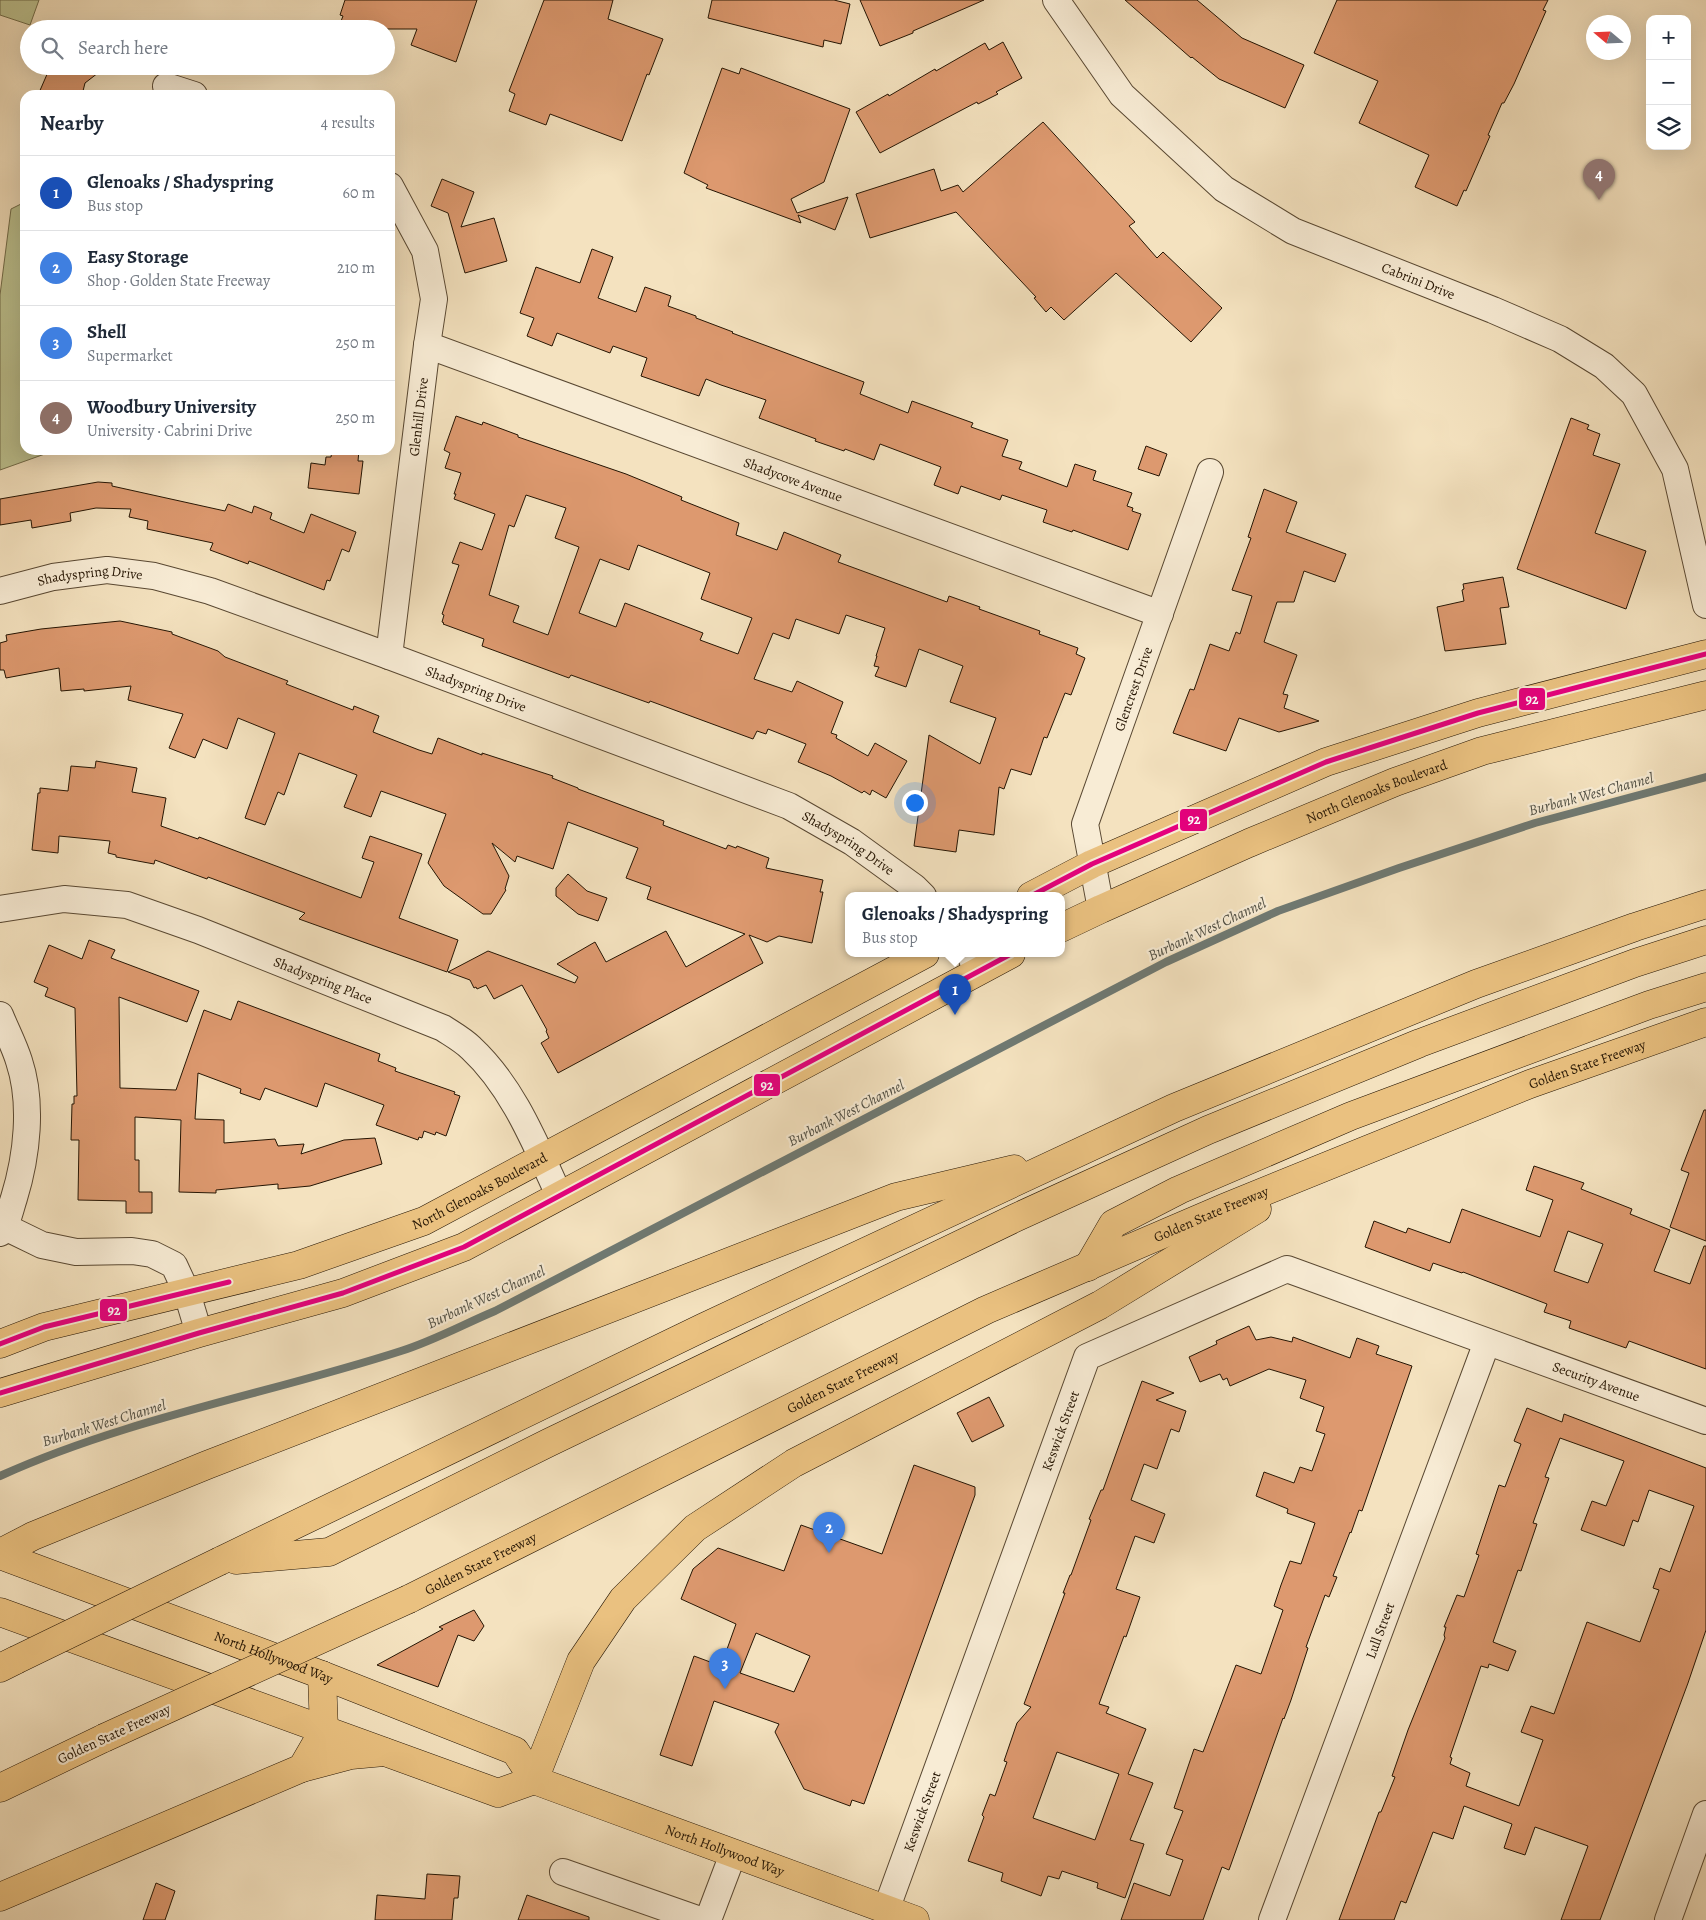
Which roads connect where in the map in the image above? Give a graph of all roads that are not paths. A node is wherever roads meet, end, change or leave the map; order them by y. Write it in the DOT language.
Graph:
graph roads {
  1 [pos="1056,0"];
  2 [pos="166,86"];
  3 [pos="178,90"];
  4 [pos="395,195"];
  5 [pos="427,345"];
  6 [pos="1210,472"];
  7 [pos="0,590"];
  8 [pos="1706,605"];
  9 [pos="1160,614"];
  10 [pos="1706,654"];
  11 [pos="389,656"];
  12 [pos="1706,695"];
  13 [pos="1092,864"];
  14 [pos="920,892"];
  15 [pos="1040,892"];
  16 [pos="1706,904"];
  17 [pos="0,909"];
  18 [pos="1100,909"];
  19 [pos="1065,926"];
  20 [pos="1706,940"];
  21 [pos="919,957"];
  22 [pos="998,957"];
  23 [pos="973,963"];
  24 [pos="1706,987"];
  25 [pos="0,1015"];
  26 [pos="1706,1022"];
  27 [pos="1069,1156"];
  28 [pos="542,1159"];
  29 [pos="1330,1164"];
  30 [pos="559,1195"];
  31 [pos="2,1230"];
  32 [pos="1088,1267"];
  33 [pos="187,1293"];
  34 [pos="199,1333"];
  35 [pos="1487,1342"];
  36 [pos="0,1344"];
  37 [pos="0,1393"];
  38 [pos="1706,1421"];
  39 [pos="0,1554"];
  40 [pos="220,1561"];
  41 [pos="0,1612"];
  42 [pos="8,1664"];
  43 [pos="322,1675"];
  44 [pos="324,1730"];
  45 [pos="384,1752"];
  46 [pos="302,1768"];
  47 [pos="534,1780"];
  48 [pos="0,1788"];
  49 [pos="1706,1814"];
  50 [pos="733,1854"];
  51 [pos="563,1872"];
  52 [pos="0,1898"];
  53 [pos="886,1910"];
  54 [pos="700,1920"];
  55 [pos="708,1920"];
  56 [pos="915,1920"];
  57 [pos="1272,1920"];
  58 [pos="1668,1920"];
  1 -- 8 [label="street, Cabrini Drive"];
  2 -- 3 [label="street"];
  4 -- 5 [label="street, Glenhill Drive"];
  5 -- 9 [label="street, Shadycove Avenue"];
  5 -- 11 [label="street, Glenhill Drive"];
  6 -- 9 [label="street, Glencrest Drive"];
  7 -- 11 [label="street, Shadyspring Drive"];
  9 -- 13 [label="street, Glencrest Drive"];
  10 -- 13 [label="main road"];
  11 -- 14 [label="street, Shadyspring Drive"];
  12 -- 18 [label="main road, North Glenoaks Boulevard"];
  13 -- 15 [label="main road"];
  13 -- 18 [label="street, Glencrest Drive"];
  16 -- 27 [label="main road"];
  17 -- 28 [label="street, Shadyspring Place"];
  18 -- 19 [label="main road, North Glenoaks Boulevard"];
  20 -- 40 [label="main road"];
  21 -- 28 [label="main road, North Glenoaks Boulevard"];
  22 -- 23 [label="main road"];
  23 -- 30 [label="main road"];
  24 -- 32 [label="main road"];
  25 -- 31 [label="street"];
  26 -- 29 [label="main road, Golden State Freeway"];
  27 -- 39 [label="main road"];
  27 -- 40 [label="main road"];
  28 -- 30 [label="street, Shadyspring Place"];
  28 -- 33 [label="main road, North Glenoaks Boulevard"];
  29 -- 32 [label="main road, Golden State Freeway"];
  29 -- 47 [label="main road"];
  30 -- 34 [label="main road"];
  31 -- 33 [label="street"];
  32 -- 48 [label="main road, Golden State Freeway, bridge"];
  33 -- 34 [label="street"];
  33 -- 36 [label="main road, North Glenoaks Boulevard"];
  34 -- 37 [label="main road"];
  35 -- 38 [label="street, Security Avenue"];
  35 -- 53 [label="street, Keswick Street"];
  35 -- 57 [label="street, Lull Street"];
  39 -- 43 [label="main road, North Hollywood Way"];
  40 -- 42 [label="main road, bridge"];
  41 -- 44 [label="main road"];
  43 -- 44 [label="main road"];
  43 -- 47 [label="main road, North Hollywood Way"];
  44 -- 45 [label="main road"];
  44 -- 46 [label="main road"];
  45 -- 46 [label="main road"];
  45 -- 47 [label="main road"];
  46 -- 52 [label="main road"];
  47 -- 50 [label="main road, North Hollywood Way"];
  49 -- 58 [label="street"];
  50 -- 53 [label="main road, North Hollywood Way"];
  50 -- 55 [label="street"];
  51 -- 54 [label="street"];
  53 -- 56 [label="main road, North Hollywood Way"];
}
